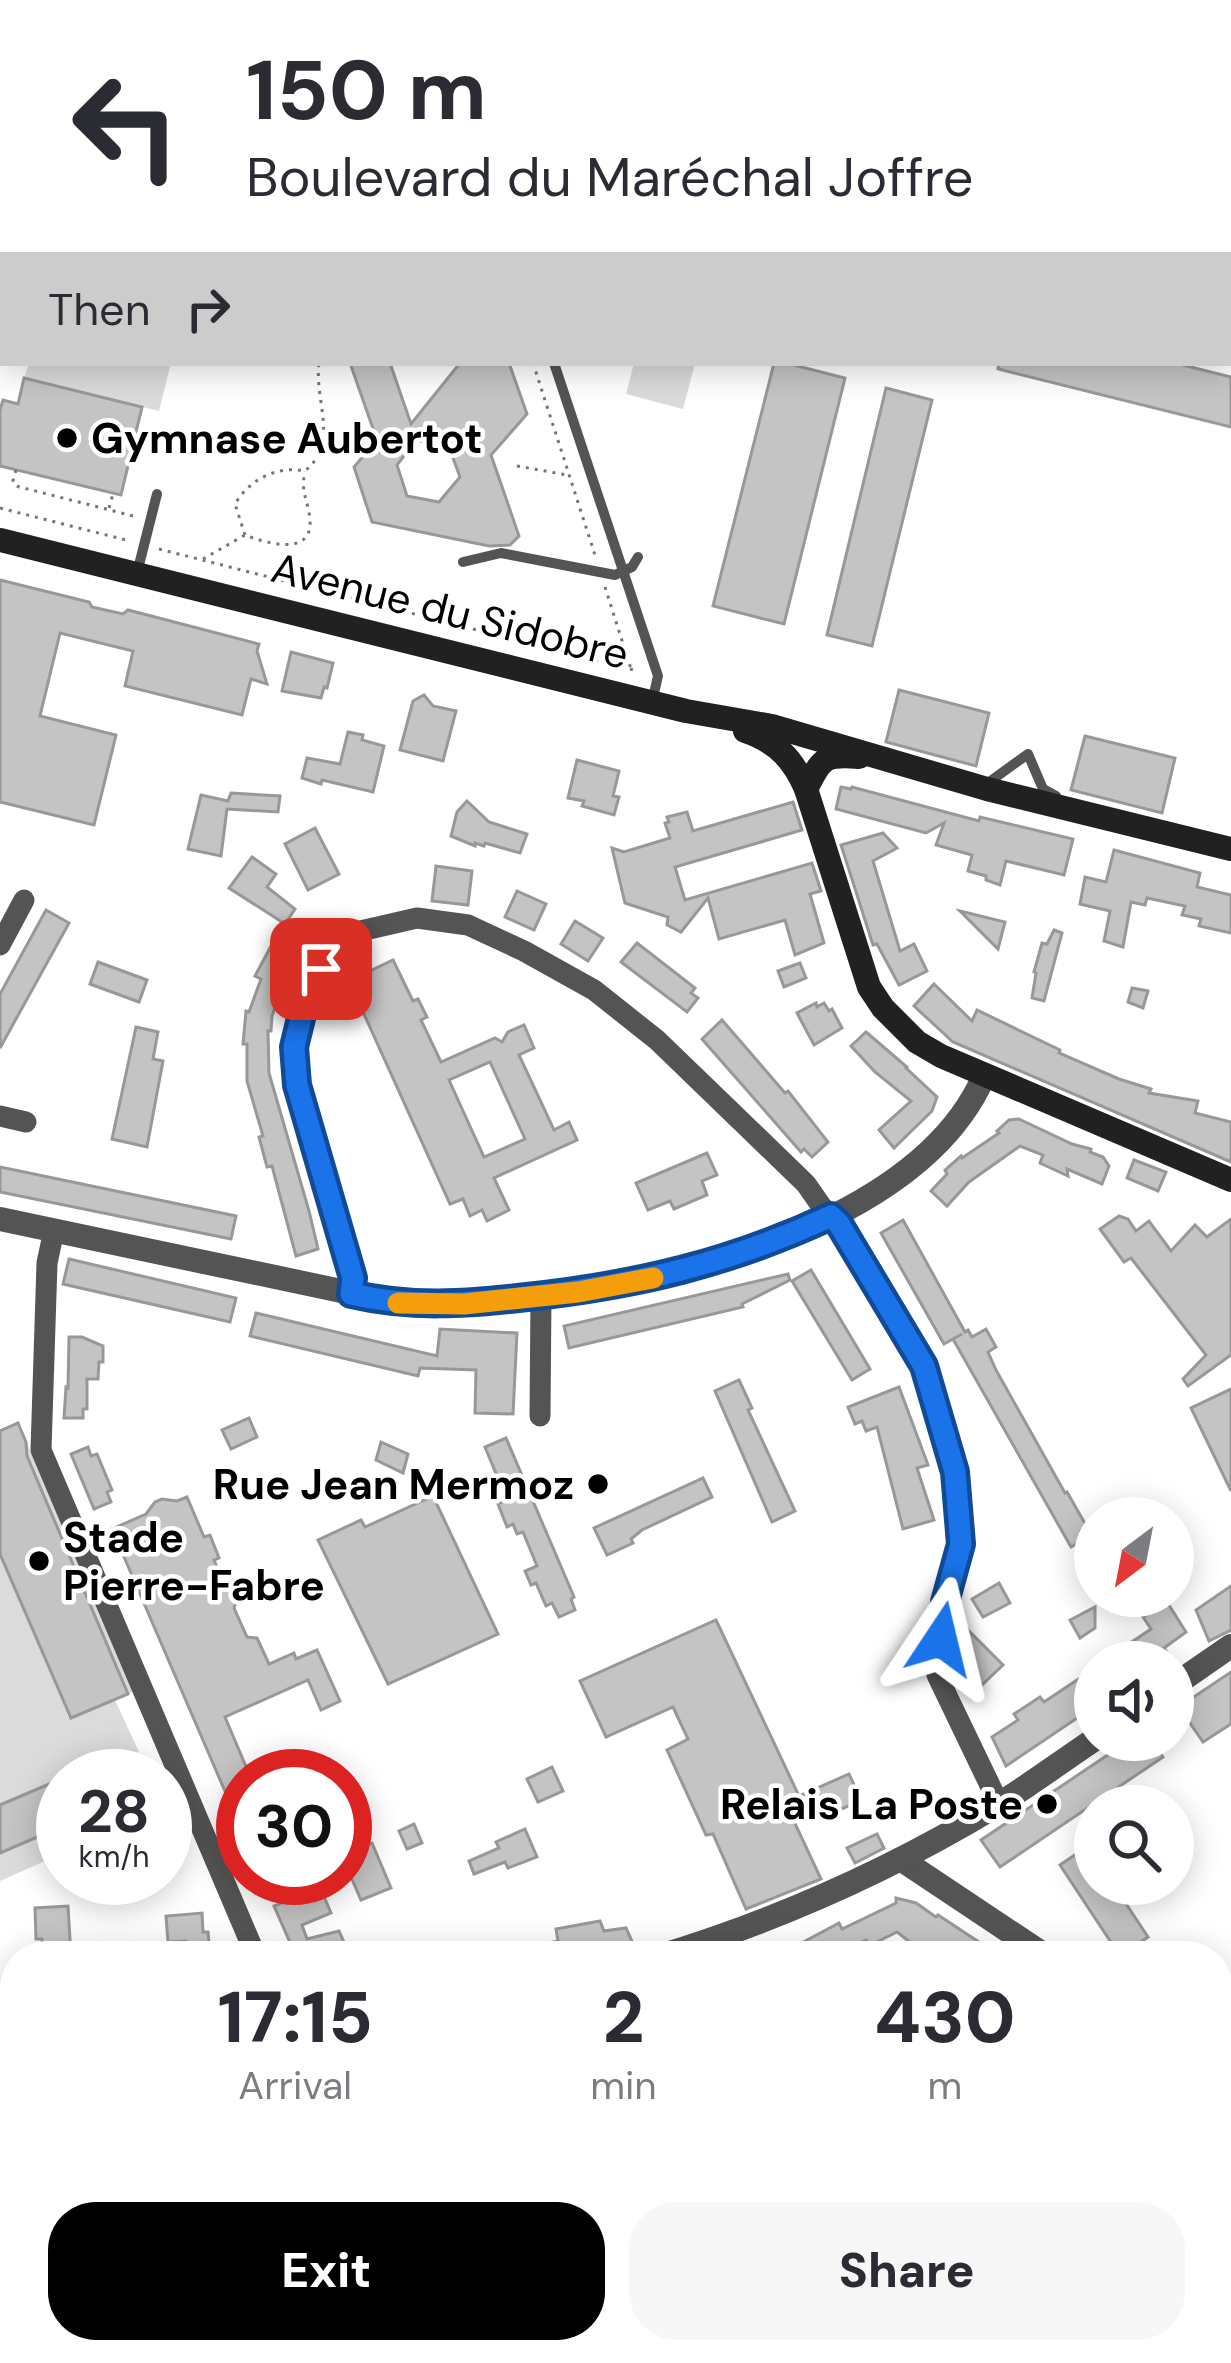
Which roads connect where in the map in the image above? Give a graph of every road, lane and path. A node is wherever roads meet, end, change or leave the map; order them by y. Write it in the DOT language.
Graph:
graph roads {
  1 [pos="319,366"];
  2 [pos="534,366"];
  3 [pos="555,366"];
  4 [pos="517,466"];
  5 [pos="16,470"];
  6 [pos="305,471"];
  7 [pos="569,476"];
  8 [pos="607,478"];
  9 [pos="592,480"];
  10 [pos="113,494"];
  11 [pos="157,494"];
  12 [pos="0,508"];
  13 [pos="109,509"];
  14 [pos="150,520"];
  15 [pos="245,535"];
  16 [pos="0,540"];
  17 [pos="144,545"];
  18 [pos="638,557"];
  19 [pos="202,560"];
  20 [pos="464,562"];
  21 [pos="137,573"];
  22 [pos="600,573"];
  23 [pos="623,573"];
  24 [pos="632,669"];
  25 [pos="658,676"];
  26 [pos="652,702"];
  27 [pos="686,711"];
  28 [pos="880,759"];
  29 [pos="979,786"];
  30 [pos="806,789"];
  31 [pos="1231,847"];
  32 [pos="24,900"];
  33 [pos="0,945"];
  34 [pos="984,1076"];
  35 [pos="0,1116"];
  36 [pos="26,1121"];
  37 [pos="1231,1180"];
  38 [pos="831,1216"];
  39 [pos="0,1219"];
  40 [pos="54,1231"];
  41 [pos="351,1294"];
  42 [pos="541,1295"];
  43 [pos="540,1416"];
  44 [pos="1231,1646"];
  45 [pos="1194,1672"];
  46 [pos="1074,1753"];
  47 [pos="999,1804"];
  48 [pos="936,1841"];
  49 [pos="902,1859"];
  50 [pos="942,1886"];
  51 [pos="250,1941"];
  52 [pos="703,1941"];
  53 [pos="1024,1941"];
  1 -- 6 [label="path"];
  2 -- 7 [label="path"];
  3 -- 9 [label="lane"];
  4 -- 7 [label="path"];
  5 -- 13 [label="path"];
  6 -- 15 [label="path"];
  6 -- 15 [label="path"];
  7 -- 9 [label="path"];
  7 -- 22 [label="path"];
  8 -- 9 [label="lane"];
  9 -- 23 [label="lane"];
  10 -- 13 [label="path"];
  11 -- 14 [label="lane"];
  12 -- 17 [label="path"];
  13 -- 14 [label="path"];
  14 -- 17 [label="lane"];
  15 -- 19 [label="path"];
  16 -- 21 [label="main road, Avenue du Sidobre"];
  17 -- 19 [label="path"];
  17 -- 21 [label="lane"];
  18 -- 23 [label="lane"];
  19 -- 24 [label="path"];
  20 -- 22 [label="lane"];
  21 -- 26 [label="main road, Avenue du Sidobre"];
  22 -- 23 [label="lane"];
  22 -- 24 [label="path"];
  23 -- 25 [label="lane"];
  24 -- 25 [label="path"];
  25 -- 26 [label="lane"];
  26 -- 27 [label="main road, Avenue du Sidobre"];
  27 -- 28 [label="main road, Avenue du Sidobre"];
  27 -- 30 [label="main road"];
  28 -- 29 [label="main road"];
  28 -- 30 [label="main road"];
  29 -- 31 [label="main road"];
  29 -- 31 [label="lane"];
  30 -- 34 [label="main road"];
  32 -- 33 [label="street"];
  34 -- 37 [label="main road"];
  34 -- 38 [label="street"];
  35 -- 36 [label="street"];
  38 -- 41 [label="street"];
  38 -- 42 [label="street"];
  38 -- 47 [label="street"];
  39 -- 40 [label="street"];
  40 -- 41 [label="street"];
  40 -- 51 [label="street"];
  41 -- 42 [label="street"];
  42 -- 43 [label="street"];
  44 -- 45 [label="street"];
  46 -- 47 [label="street"];
  47 -- 48 [label="street"];
  48 -- 49 [label="street"];
  48 -- 50 [label="street"];
  49 -- 50 [label="street"];
  49 -- 52 [label="street"];
  50 -- 53 [label="street"];
}
